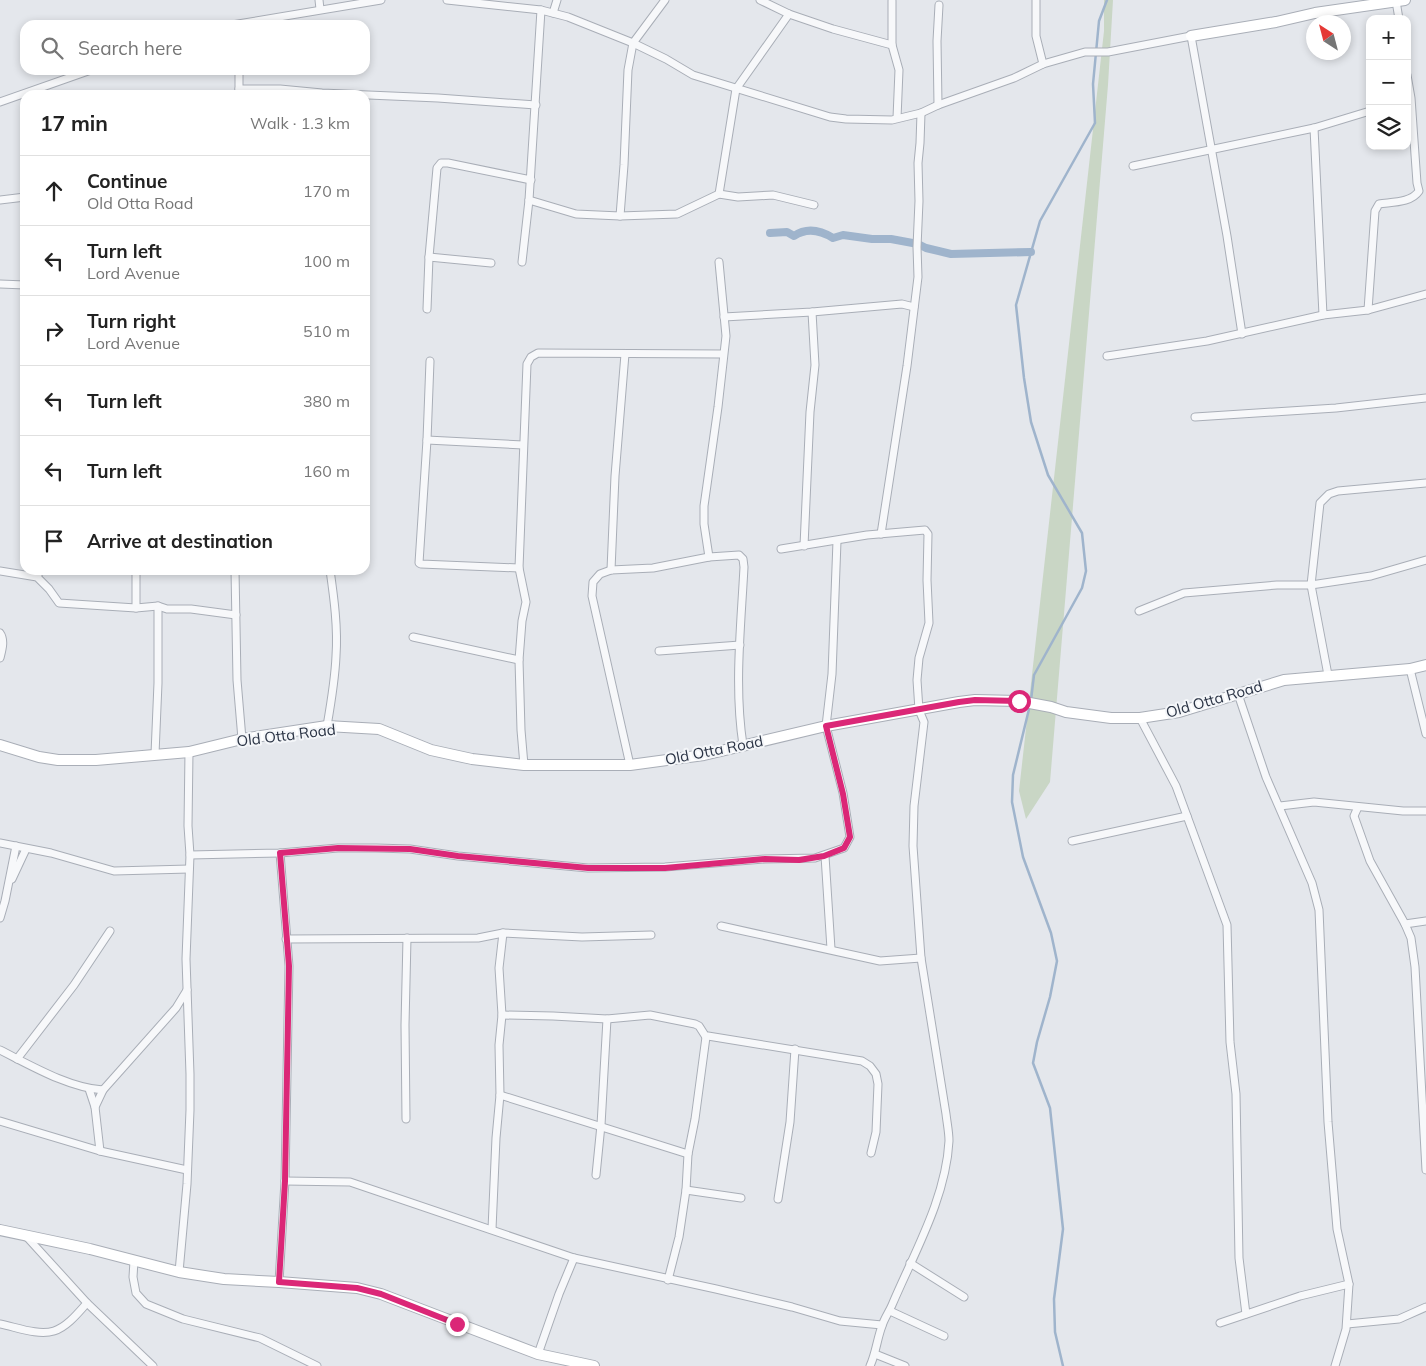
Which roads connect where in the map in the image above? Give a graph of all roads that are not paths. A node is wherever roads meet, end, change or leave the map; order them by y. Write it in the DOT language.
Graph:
graph roads {
  1 [pos="319,0"];
  2 [pos="381,0"];
  3 [pos="448,0"];
  4 [pos="557,0"];
  5 [pos="665,0"];
  6 [pos="760,0"];
  7 [pos="1036,0"];
  8 [pos="892,1"];
  9 [pos="1400,1"];
  10 [pos="940,5"];
  11 [pos="320,9"];
  12 [pos="541,10"];
  13 [pos="553,13"];
  14 [pos="789,14"];
  15 [pos="1399,15"];
  16 [pos="260,20"];
  17 [pos="1191,36"];
  18 [pos="633,43"];
  19 [pos="892,45"];
  20 [pos="1043,64"];
  21 [pos="76,75"];
  22 [pos="239,75"];
  23 [pos="736,88"];
  24 [pos="34,90"];
  25 [pos="239,90"];
  26 [pos="266,90"];
  27 [pos="288,90"];
  28 [pos="20,95"];
  29 [pos="370,95"];
  30 [pos="0,102"];
  31 [pos="536,105"];
  32 [pos="938,105"];
  33 [pos="1410,105"];
  34 [pos="1366,112"];
  35 [pos="921,114"];
  36 [pos="897,118"];
  37 [pos="1314,128"];
  38 [pos="1212,150"];
  39 [pos="1133,166"];
  40 [pos="530,180"];
  41 [pos="719,194"];
  42 [pos="20,198"];
  43 [pos="0,200"];
  44 [pos="529,200"];
  45 [pos="814,205"];
  46 [pos="620,216"];
  47 [pos="429,257"];
  48 [pos="522,262"];
  49 [pos="719,262"];
  50 [pos="491,263"];
  51 [pos="0,284"];
  52 [pos="20,285"];
  53 [pos="1426,294"];
  54 [pos="914,307"];
  55 [pos="427,309"];
  56 [pos="1368,310"];
  57 [pos="812,312"];
  58 [pos="1323,315"];
  59 [pos="724,316"];
  60 [pos="1242,334"];
  61 [pos="625,354"];
  62 [pos="723,354"];
  63 [pos="1106,356"];
  64 [pos="430,362"];
  65 [pos="1426,398"];
  66 [pos="1195,417"];
  67 [pos="428,440"];
  68 [pos="523,445"];
  69 [pos="1426,483"];
  70 [pos="881,534"];
  71 [pos="837,540"];
  72 [pos="804,546"];
  73 [pos="781,549"];
  74 [pos="709,557"];
  75 [pos="1426,560"];
  76 [pos="519,568"];
  77 [pos="611,570"];
  78 [pos="0,571"];
  79 [pos="20,573"];
  80 [pos="40,575"];
  81 [pos="136,575"];
  82 [pos="235,575"];
  83 [pos="331,575"];
  84 [pos="1311,585"];
  85 [pos="158,606"];
  86 [pos="136,608"];
  87 [pos="1139,611"];
  88 [pos="236,615"];
  89 [pos="0,634"];
  90 [pos="413,637"];
  91 [pos="740,645"];
  92 [pos="659,651"];
  93 [pos="0,658"];
  94 [pos="519,660"];
  95 [pos="1426,665"];
  96 [pos="1410,669"];
  97 [pos="1328,675"];
  98 [pos="1238,694"];
  99 [pos="919,710"];
  100 [pos="1140,718"];
  101 [pos="327,726"];
  102 [pos="826,726"];
  103 [pos="1426,734"];
  104 [pos="242,739"];
  105 [pos="0,745"];
  106 [pos="743,745"];
  107 [pos="188,752"];
  108 [pos="155,754"];
  109 [pos="524,765"];
  110 [pos="630,765"];
  111 [pos="1280,806"];
  112 [pos="1358,807"];
  113 [pos="1426,811"];
  114 [pos="1187,816"];
  115 [pos="1072,841"];
  116 [pos="0,843"];
  117 [pos="16,846"];
  118 [pos="26,849"];
  119 [pos="280,853"];
  120 [pos="190,855"];
  121 [pos="824,856"];
  122 [pos="189,869"];
  123 [pos="8,888"];
  124 [pos="0,918"];
  125 [pos="1426,921"];
  126 [pos="1406,924"];
  127 [pos="721,926"];
  128 [pos="110,931"];
  129 [pos="503,933"];
  130 [pos="651,936"];
  131 [pos="407,938"];
  132 [pos="286,939"];
  133 [pos="831,949"];
  134 [pos="921,958"];
  135 [pos="187,990"];
  136 [pos="502,1015"];
  137 [pos="607,1019"];
  138 [pos="706,1037"];
  139 [pos="795,1049"];
  140 [pos="0,1050"];
  141 [pos="17,1059"];
  142 [pos="89,1089"];
  143 [pos="103,1090"];
  144 [pos="500,1095"];
  145 [pos="95,1108"];
  146 [pos="406,1120"];
  147 [pos="0,1121"];
  148 [pos="600,1125"];
  149 [pos="100,1151"];
  150 [pos="871,1153"];
  151 [pos="688,1154"];
  152 [pos="187,1170"];
  153 [pos="1426,1170"];
  154 [pos="596,1175"];
  155 [pos="285,1181"];
  156 [pos="686,1190"];
  157 [pos="741,1198"];
  158 [pos="778,1198"];
  159 [pos="0,1230"];
  160 [pos="492,1230"];
  161 [pos="25,1235"];
  162 [pos="574,1258"];
  163 [pos="134,1261"];
  164 [pos="910,1263"];
  165 [pos="179,1272"];
  166 [pos="668,1280"];
  167 [pos="279,1282"];
  168 [pos="1349,1284"];
  169 [pos="964,1297"];
  170 [pos="87,1303"];
  171 [pos="1426,1307"];
  172 [pos="890,1311"];
  173 [pos="1246,1314"];
  174 [pos="1220,1323"];
  175 [pos="0,1324"];
  176 [pos="1347,1324"];
  177 [pos="882,1325"];
  178 [pos="944,1336"];
  179 [pos="538,1354"];
  180 [pos="875,1354"];
  181 [pos="153,1366"];
  182 [pos="317,1366"];
  183 [pos="594,1366"];
  184 [pos="870,1366"];
  185 [pos="904,1366"];
  186 [pos="1336,1366"];
  1 -- 11 [label="street"];
  2 -- 11 [label="street"];
  3 -- 12 [label="street"];
  4 -- 13 [label="street"];
  5 -- 18 [label="street"];
  6 -- 14 [label="street"];
  7 -- 20 [label="street"];
  8 -- 19 [label="street"];
  9 -- 15 [label="street"];
  9 -- 17 [label="street"];
  10 -- 32 [label="street"];
  11 -- 16 [label="street"];
  12 -- 13 [label="street"];
  12 -- 31 [label="street"];
  13 -- 18 [label="street"];
  14 -- 19 [label="street"];
  14 -- 23 [label="street"];
  17 -- 20 [label="street"];
  17 -- 38 [label="street"];
  18 -- 23 [label="street"];
  18 -- 46 [label="street"];
  19 -- 36 [label="street"];
  20 -- 32 [label="street"];
  21 -- 24 [label="street"];
  22 -- 25 [label="street"];
  23 -- 36 [label="street"];
  23 -- 41 [label="street"];
  26 -- 27 [label="street"];
  28 -- 30 [label="street"];
  29 -- 31 [label="street"];
  31 -- 40 [label="street"];
  32 -- 35 [label="street"];
  33 -- 56 [label="street"];
  34 -- 37 [label="street"];
  35 -- 36 [label="street"];
  35 -- 54 [label="street"];
  37 -- 38 [label="street"];
  37 -- 58 [label="street"];
  38 -- 39 [label="street"];
  38 -- 60 [label="street"];
  40 -- 44 [label="street"];
  40 -- 47 [label="street"];
  41 -- 45 [label="street"];
  41 -- 46 [label="street"];
  42 -- 43 [label="street"];
  44 -- 46 [label="street"];
  44 -- 48 [label="street"];
  47 -- 50 [label="street"];
  47 -- 55 [label="street"];
  49 -- 59 [label="street"];
  51 -- 52 [label="street"];
  53 -- 56 [label="street"];
  54 -- 57 [label="street"];
  54 -- 70 [label="street"];
  56 -- 58 [label="street"];
  57 -- 59 [label="street"];
  57 -- 72 [label="street"];
  58 -- 60 [label="street"];
  59 -- 62 [label="street"];
  60 -- 63 [label="street"];
  61 -- 62 [label="street"];
  61 -- 68 [label="street"];
  61 -- 77 [label="street"];
  62 -- 74 [label="street"];
  64 -- 67 [label="street"];
  65 -- 66 [label="street"];
  67 -- 68 [label="street"];
  67 -- 76 [label="street"];
  68 -- 76 [label="street"];
  69 -- 84 [label="street"];
  70 -- 71 [label="street"];
  70 -- 99 [label="street"];
  71 -- 72 [label="street"];
  71 -- 102 [label="street"];
  72 -- 73 [label="street"];
  74 -- 77 [label="street"];
  74 -- 91 [label="street"];
  75 -- 84 [label="street"];
  76 -- 94 [label="street"];
  77 -- 110 [label="street"];
  78 -- 79 [label="street"];
  80 -- 86 [label="street"];
  81 -- 86 [label="street"];
  82 -- 88 [label="street"];
  83 -- 101 [label="street"];
  84 -- 87 [label="street"];
  84 -- 97 [label="street"];
  85 -- 86 [label="street"];
  85 -- 88 [label="street"];
  85 -- 108 [label="street"];
  88 -- 104 [label="street"];
  89 -- 93 [label="street"];
  90 -- 94 [label="street"];
  91 -- 92 [label="street"];
  91 -- 106 [label="street"];
  94 -- 109 [label="street"];
  95 -- 96 [label="street, Old Otta Road"];
  96 -- 97 [label="street, Old Otta Road"];
  96 -- 103 [label="street"];
  97 -- 98 [label="street, Old Otta Road"];
  98 -- 100 [label="street, Old Otta Road"];
  98 -- 111 [label="street"];
  99 -- 100 [label="street, Old Otta Road"];
  99 -- 102 [label="street, Old Otta Road"];
  99 -- 134 [label="street"];
  100 -- 114 [label="street"];
  101 -- 104 [label="street, Old Otta Road"];
  101 -- 109 [label="street, Old Otta Road"];
  102 -- 106 [label="street, Old Otta Road"];
  102 -- 121 [label="street"];
  104 -- 107 [label="street, Old Otta Road"];
  105 -- 108 [label="street, Old Otta Road"];
  106 -- 110 [label="street, Old Otta Road"];
  107 -- 108 [label="street, Old Otta Road"];
  107 -- 120 [label="street"];
  109 -- 110 [label="street, Old Otta Road"];
  111 -- 112 [label="street"];
  111 -- 168 [label="street"];
  112 -- 113 [label="street"];
  112 -- 126 [label="street"];
  114 -- 115 [label="street"];
  114 -- 173 [label="street"];
  116 -- 117 [label="street"];
  117 -- 118 [label="street"];
  117 -- 123 [label="street"];
  118 -- 122 [label="street"];
  118 -- 123 [label="street"];
  119 -- 120 [label="street"];
  119 -- 121 [label="street"];
  119 -- 132 [label="street"];
  120 -- 122 [label="street"];
  121 -- 133 [label="street"];
  122 -- 135 [label="street"];
  123 -- 124 [label="street"];
  125 -- 126 [label="street"];
  126 -- 153 [label="street"];
  127 -- 133 [label="street"];
  128 -- 141 [label="street"];
  129 -- 130 [label="street"];
  129 -- 131 [label="street"];
  129 -- 136 [label="street"];
  131 -- 132 [label="street"];
  131 -- 146 [label="street"];
  132 -- 155 [label="street"];
  133 -- 134 [label="street"];
  134 -- 164 [label="street"];
  135 -- 143 [label="street"];
  135 -- 152 [label="street"];
  136 -- 137 [label="street"];
  136 -- 144 [label="street"];
  137 -- 138 [label="street"];
  137 -- 148 [label="street"];
  138 -- 139 [label="street"];
  138 -- 151 [label="street"];
  139 -- 150 [label="street"];
  139 -- 158 [label="street"];
  140 -- 141 [label="street"];
  141 -- 142 [label="street"];
  142 -- 143 [label="street"];
  142 -- 145 [label="street"];
  143 -- 145 [label="street"];
  144 -- 148 [label="street"];
  144 -- 160 [label="street"];
  145 -- 149 [label="street"];
  147 -- 149 [label="street"];
  148 -- 151 [label="street"];
  148 -- 154 [label="street"];
  149 -- 152 [label="street"];
  151 -- 156 [label="street"];
  152 -- 165 [label="street"];
  155 -- 160 [label="street"];
  155 -- 167 [label="street"];
  156 -- 157 [label="street"];
  156 -- 166 [label="street"];
  159 -- 161 [label="street"];
  160 -- 162 [label="street"];
  161 -- 163 [label="street"];
  161 -- 170 [label="street"];
  162 -- 166 [label="street"];
  162 -- 179 [label="street"];
  163 -- 165 [label="street"];
  163 -- 182 [label="street"];
  164 -- 169 [label="street"];
  164 -- 172 [label="street"];
  165 -- 167 [label="street"];
  166 -- 177 [label="street"];
  167 -- 179 [label="street"];
  168 -- 173 [label="street"];
  168 -- 176 [label="street"];
  170 -- 175 [label="street"];
  170 -- 181 [label="street"];
  171 -- 176 [label="street"];
  172 -- 177 [label="street"];
  172 -- 178 [label="street"];
  173 -- 174 [label="street"];
  176 -- 186 [label="street"];
  177 -- 180 [label="street"];
  179 -- 183 [label="street"];
  180 -- 184 [label="street"];
  180 -- 185 [label="street"];
}
